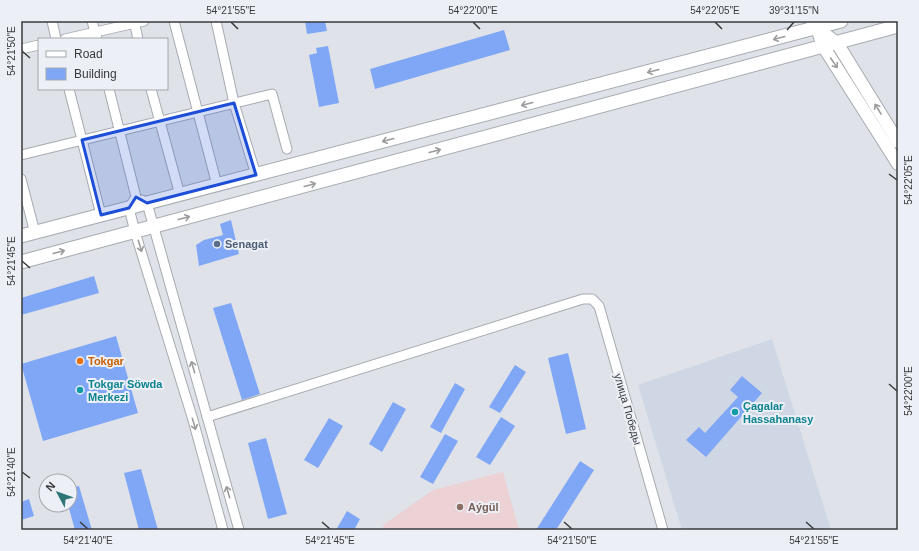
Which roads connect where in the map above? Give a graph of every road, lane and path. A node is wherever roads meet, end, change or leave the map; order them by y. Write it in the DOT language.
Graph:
graph roads {
  1 [pos="52,21"];
  2 [pos="92,21"];
  3 [pos="144,21"];
  4 [pos="174,21"];
  5 [pos="216,21"];
  6 [pos="841,21"];
  7 [pos="134,22"];
  8 [pos="814,25"];
  9 [pos="898,26"];
  10 [pos="96,36"];
  11 [pos="56,38"];
  12 [pos="76,38"];
  13 [pos="138,38"];
  14 [pos="837,43"];
  15 [pos="38,45"];
  16 [pos="823,46"];
  17 [pos="21,49"];
  18 [pos="69,90"];
  19 [pos="109,90"];
  20 [pos="151,90"];
  21 [pos="234,103"];
  22 [pos="197,112"];
  23 [pos="159,121"];
  24 [pos="120,131"];
  25 [pos="82,140"];
  26 [pos="898,142"];
  27 [pos="287,148"];
  28 [pos="21,155"];
  29 [pos="898,164"];
  30 [pos="256,175"];
  31 [pos="21,180"];
  32 [pos="216,185"];
  33 [pos="180,195"];
  34 [pos="136,196"];
  35 [pos="147,203"];
  36 [pos="129,208"];
  37 [pos="101,215"];
  38 [pos="154,227"];
  39 [pos="35,232"];
  40 [pos="135,232"];
  41 [pos="21,236"];
  42 [pos="21,262"];
  43 [pos="207,417"];
  44 [pos="223,530"];
  45 [pos="239,530"];
  46 [pos="663,530"];
  1 -- 11 [label="street"];
  2 -- 10 [label="street"];
  3 -- 7 [label="street"];
  4 -- 22 [label="street"];
  5 -- 21 [label="street"];
  6 -- 8 [label="main road"];
  7 -- 10 [label="street"];
  7 -- 13 [label="street"];
  8 -- 14 [label="street"];
  8 -- 16 [label="street"];
  8 -- 30 [label="main road, one-way"];
  9 -- 14 [label="main road"];
  10 -- 12 [label="street"];
  14 -- 16 [label="main road"];
  26 -- 14 [label="street, one-way"];
  15 -- 17 [label="street"];
  16 -- 29 [label="street, one-way"];
  38 -- 16 [label="main road, one-way"];
  18 -- 25 [label="street"];
  19 -- 24 [label="street"];
  20 -- 23 [label="street"];
  21 -- 22 [label="street"];
  21 -- 27 [label="street"];
  21 -- 30 [label="street"];
  22 -- 23 [label="street"];
  22 -- 32 [label="street"];
  23 -- 24 [label="street"];
  23 -- 33 [label="street"];
  24 -- 25 [label="street"];
  24 -- 34 [label="street"];
  25 -- 28 [label="street"];
  25 -- 37 [label="street"];
  30 -- 32 [label="main road"];
  31 -- 39 [label="street"];
  32 -- 33 [label="main road"];
  33 -- 35 [label="main road"];
  34 -- 35 [label="street"];
  34 -- 36 [label="street"];
  35 -- 36 [label="main road"];
  35 -- 38 [label="street"];
  36 -- 37 [label="main road"];
  36 -- 40 [label="street"];
  37 -- 39 [label="main road"];
  38 -- 40 [label="main road"];
  43 -- 38 [label="street, one-way"];
  39 -- 41 [label="main road"];
  42 -- 40 [label="main road, one-way"];
  40 -- 44 [label="street, one-way"];
  45 -- 43 [label="street, one-way"];
  43 -- 46 [label="street, улица Победы"];
}
